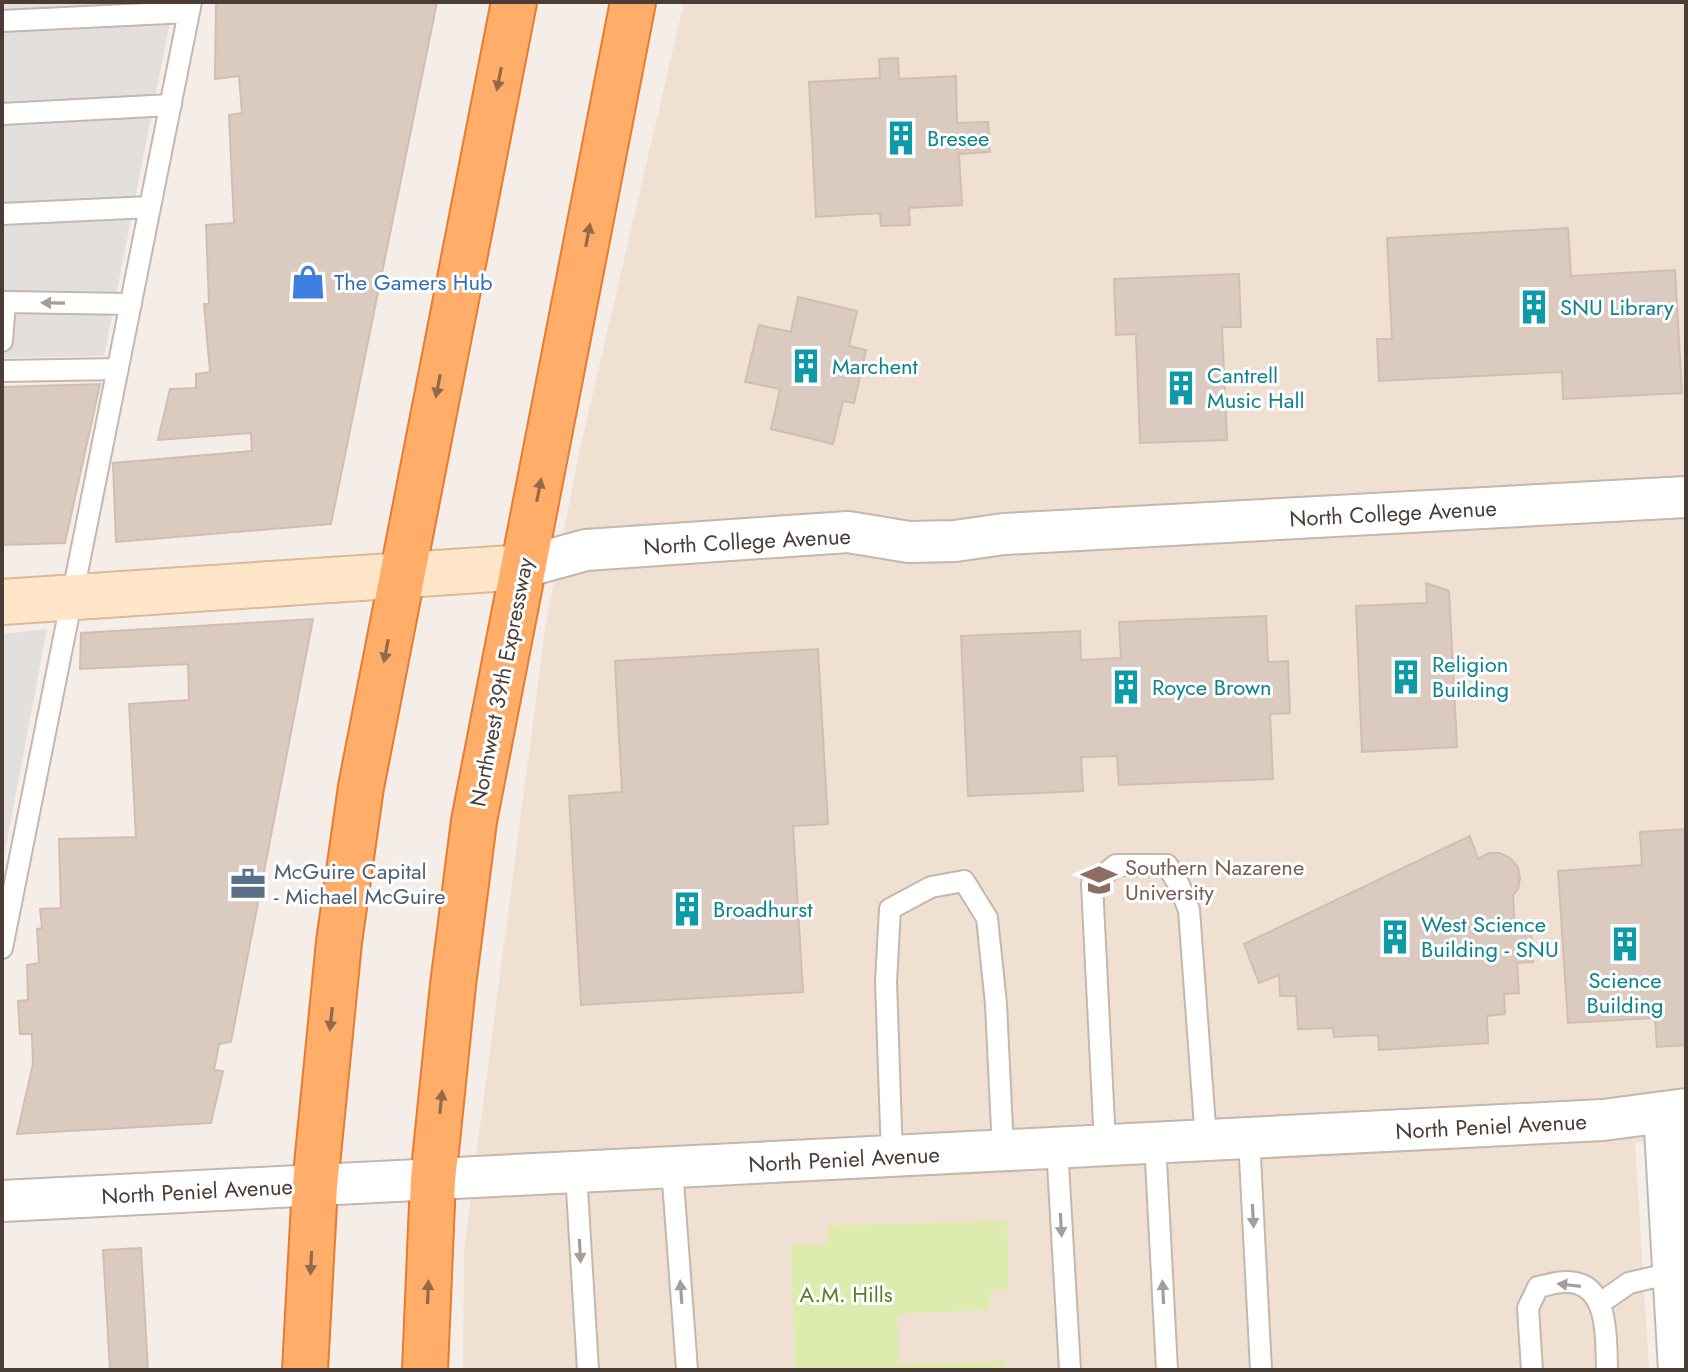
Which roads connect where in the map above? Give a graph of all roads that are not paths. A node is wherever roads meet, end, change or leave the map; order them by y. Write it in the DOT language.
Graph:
graph roads {
  1 [pos="514,2"];
  2 [pos="633,2"];
  3 [pos="190,7"];
  4 [pos="2,21"];
  5 [pos="171,105"];
  6 [pos="2,114"];
  7 [pos="150,207"];
  8 [pos="2,214"];
  9 [pos="131,304"];
  10 [pos="2,341"];
  11 [pos="118,369"];
  12 [pos="2,371"];
  13 [pos="1686,497"];
  14 [pos="524,567"];
  15 [pos="401,574"];
  16 [pos="73,597"];
  17 [pos="2,602"];
  18 [pos="11,857"];
  19 [pos="2,948"];
  20 [pos="1675,1111"];
  21 [pos="1249,1138"];
  22 [pos="1206,1140"];
  23 [pos="1155,1142"];
  24 [pos="1105,1144"];
  25 [pos="1057,1147"];
  26 [pos="1003,1150"];
  27 [pos="892,1157"];
  28 [pos="672,1168"];
  29 [pos="576,1173"];
  30 [pos="433,1180"];
  31 [pos="315,1185"];
  32 [pos="2,1201"];
  33 [pos="1672,1273"];
  34 [pos="1599,1304"];
  35 [pos="305,1370"];
  36 [pos="425,1370"];
  37 [pos="588,1370"];
  38 [pos="687,1370"];
  39 [pos="1070,1370"];
  40 [pos="1167,1370"];
  41 [pos="1261,1370"];
  42 [pos="1532,1370"];
  43 [pos="1607,1370"];
  44 [pos="1679,1370"];
  1 -- 15 [label="highway, one-way"];
  14 -- 2 [label="highway, Northwest 39th Expressway, one-way"];
  3 -- 4 [label="lane"];
  3 -- 5 [label="lane"];
  5 -- 6 [label="lane"];
  5 -- 7 [label="lane"];
  7 -- 8 [label="lane"];
  7 -- 9 [label="lane"];
  9 -- 10 [label="lane, one-way"];
  9 -- 11 [label="lane"];
  11 -- 12 [label="lane"];
  11 -- 16 [label="lane"];
  13 -- 14 [label="street, North College Avenue"];
  14 -- 15 [label="street, North College Avenue"];
  30 -- 14 [label="highway, Northwest 39th Expressway, one-way"];
  15 -- 16 [label="street, North College Avenue"];
  15 -- 31 [label="highway, one-way"];
  16 -- 17 [label="street, North College Avenue"];
  16 -- 18 [label="lane"];
  18 -- 19 [label="lane"];
  20 -- 21 [label="street, North Peniel Avenue"];
  20 -- 33 [label="street"];
  21 -- 22 [label="street, North Peniel Avenue"];
  21 -- 41 [label="lane, one-way"];
  22 -- 23 [label="street, North Peniel Avenue"];
  22 -- 24 [label="lane"];
  23 -- 24 [label="street, North Peniel Avenue"];
  40 -- 23 [label="lane, one-way"];
  24 -- 25 [label="street, North Peniel Avenue"];
  25 -- 26 [label="street, North Peniel Avenue"];
  25 -- 39 [label="lane, one-way"];
  26 -- 27 [label="street, North Peniel Avenue"];
  26 -- 27 [label="lane"];
  27 -- 28 [label="street, North Peniel Avenue"];
  28 -- 29 [label="street, North Peniel Avenue"];
  38 -- 28 [label="lane, one-way"];
  29 -- 30 [label="street, North Peniel Avenue"];
  29 -- 37 [label="lane, one-way"];
  30 -- 31 [label="street, North Peniel Avenue"];
  36 -- 30 [label="highway, Northwest 39th Expressway, one-way"];
  31 -- 32 [label="street, North Peniel Avenue"];
  31 -- 35 [label="highway, one-way"];
  33 -- 34 [label="lane"];
  33 -- 44 [label="street"];
  34 -- 42 [label="lane, one-way"];
  34 -- 43 [label="lane"];
}
